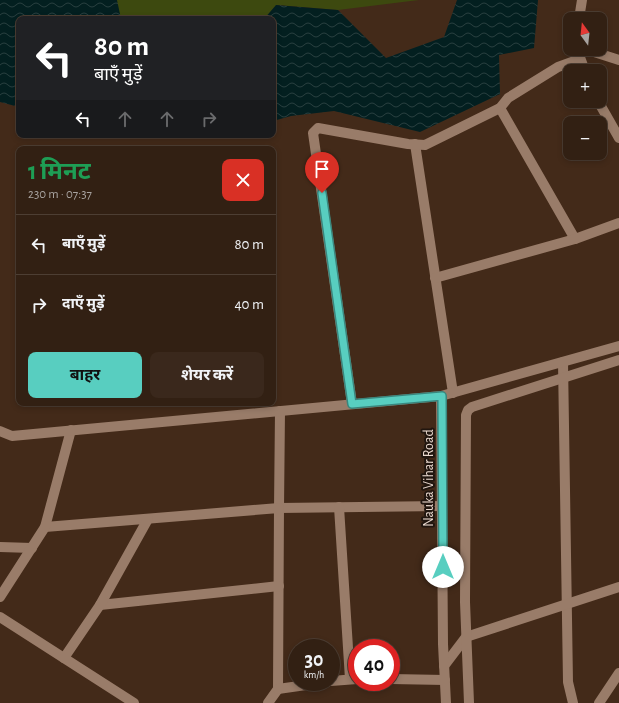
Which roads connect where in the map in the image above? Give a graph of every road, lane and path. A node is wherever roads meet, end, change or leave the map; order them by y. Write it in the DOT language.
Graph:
graph roads {
  1 [pos="582,0"];
  2 [pos="580,12"];
  3 [pos="574,56"];
  4 [pos="607,56"];
  5 [pos="619,60"];
  6 [pos="500,108"];
  7 [pos="602,108"];
  8 [pos="619,138"];
  9 [pos="415,144"];
  10 [pos="619,223"];
  11 [pos="575,239"];
  12 [pos="435,278"];
  13 [pos="619,346"];
  14 [pos="619,360"];
  15 [pos="563,362"];
  16 [pos="563,379"];
  17 [pos="452,393"];
  18 [pos="442,396"];
  19 [pos="352,404"];
  20 [pos="280,411"];
  21 [pos="71,430"];
  22 [pos="0,431"];
  23 [pos="442,506"];
  24 [pos="339,507"];
  25 [pos="279,508"];
  26 [pos="148,519"];
  27 [pos="45,527"];
  28 [pos="0,547"];
  29 [pos="32,548"];
  30 [pos="279,586"];
  31 [pos="619,587"];
  32 [pos="1,593"];
  33 [pos="567,603"];
  34 [pos="100,605"];
  35 [pos="0,617"];
  36 [pos="466,637"];
  37 [pos="350,639"];
  38 [pos="64,658"];
  39 [pos="444,666"];
  40 [pos="619,673"];
  41 [pos="400,679"];
  42 [pos="445,680"];
  43 [pos="288,688"];
  44 [pos="278,689"];
  45 [pos="134,703"];
  46 [pos="268,703"];
  47 [pos="446,703"];
  48 [pos="469,703"];
  49 [pos="573,703"];
  50 [pos="599,703"];
  1 -- 2 [label="street"];
  3 -- 6 [label="street"];
  4 -- 5 [label="street"];
  6 -- 9 [label="street"];
  6 -- 11 [label="street"];
  7 -- 8 [label="street"];
  9 -- 12 [label="street"];
  9 -- 19 [label="street"];
  10 -- 11 [label="street"];
  11 -- 12 [label="street"];
  12 -- 17 [label="street"];
  13 -- 15 [label="street"];
  14 -- 16 [label="street"];
  15 -- 16 [label="street"];
  15 -- 17 [label="street"];
  16 -- 33 [label="street"];
  16 -- 36 [label="street"];
  17 -- 18 [label="street"];
  18 -- 19 [label="street"];
  18 -- 23 [label="street, Nauka Vihar Road"];
  19 -- 20 [label="street"];
  20 -- 21 [label="street"];
  20 -- 25 [label="street"];
  21 -- 22 [label="street"];
  21 -- 27 [label="street"];
  23 -- 24 [label="street"];
  23 -- 39 [label="street, Nauka Vihar Road"];
  24 -- 25 [label="street"];
  24 -- 37 [label="street"];
  25 -- 26 [label="street"];
  25 -- 30 [label="street"];
  26 -- 27 [label="street"];
  26 -- 34 [label="street"];
  27 -- 29 [label="street"];
  28 -- 29 [label="street"];
  29 -- 32 [label="street"];
  30 -- 34 [label="street"];
  30 -- 44 [label="street"];
  31 -- 33 [label="street"];
  33 -- 36 [label="street"];
  33 -- 49 [label="street"];
  34 -- 38 [label="street"];
  35 -- 38 [label="street"];
  36 -- 39 [label="street"];
  36 -- 48 [label="street"];
  38 -- 45 [label="street"];
  39 -- 42 [label="street, Nauka Vihar Road"];
  40 -- 50 [label="street"];
  41 -- 42 [label="street"];
  42 -- 47 [label="street, Nauka Vihar Road"];
  43 -- 44 [label="street"];
  44 -- 46 [label="street"];
}
